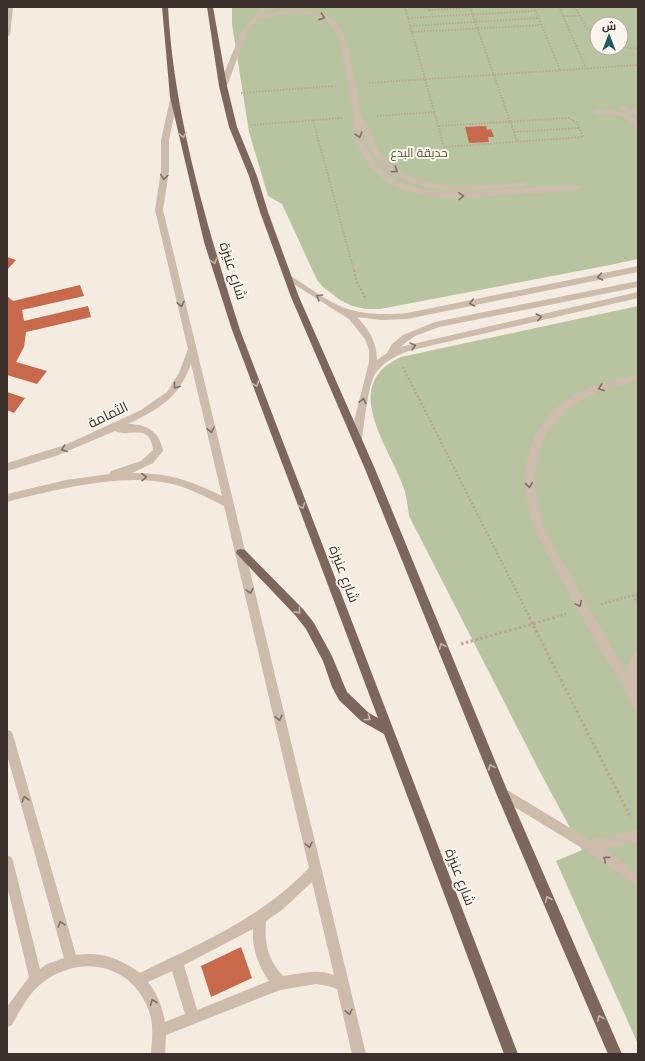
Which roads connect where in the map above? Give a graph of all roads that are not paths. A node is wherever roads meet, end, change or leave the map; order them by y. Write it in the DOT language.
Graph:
graph roads {
  1 [pos="10,7"];
  2 [pos="165,7"];
  3 [pos="210,7"];
  4 [pos="264,7"];
  5 [pos="256,17"];
  6 [pos="7,34"];
  7 [pos="224,90"];
  8 [pos="174,97"];
  9 [pos="638,114"];
  10 [pos="638,127"];
  11 [pos="576,184"];
  12 [pos="638,269"];
  13 [pos="288,278"];
  14 [pos="638,284"];
  15 [pos="638,295"];
  16 [pos="339,309"];
  17 [pos="192,350"];
  18 [pos="392,354"];
  19 [pos="370,375"];
  20 [pos="638,377"];
  21 [pos="109,430"];
  22 [pos="357,439"];
  23 [pos="7,467"];
  24 [pos="91,480"];
  25 [pos="7,498"];
  26 [pos="228,503"];
  27 [pos="241,553"];
  28 [pos="638,655"];
  29 [pos="634,696"];
  30 [pos="638,706"];
  31 [pos="388,730"];
  32 [pos="7,735"];
  33 [pos="502,793"];
  34 [pos="636,830"];
  35 [pos="589,846"];
  36 [pos="7,861"];
  37 [pos="315,870"];
  38 [pos="638,881"];
  39 [pos="260,918"];
  40 [pos="71,961"];
  41 [pos="176,961"];
  42 [pos="36,980"];
  43 [pos="139,980"];
  44 [pos="280,983"];
  45 [pos="343,985"];
  46 [pos="192,1018"];
  47 [pos="7,1020"];
  48 [pos="160,1031"];
  49 [pos="158,1054"];
  50 [pos="359,1054"];
  51 [pos="511,1054"];
  52 [pos="615,1054"];
  1 -- 6 [label="street"];
  2 -- 8 [label="main road, شارع عنيزة"];
  3 -- 7 [label="main road"];
  4 -- 5 [label="street"];
  5 -- 7 [label="street"];
  5 -- 11 [label="street, one-way"];
  7 -- 13 [label="main road"];
  8 -- 17 [label="street, شارع عنيزة, one-way"];
  8 -- 31 [label="main road, شارع عنيزة, one-way"];
  9 -- 10 [label="street"];
  12 -- 16 [label="street, one-way"];
  16 -- 13 [label="street, one-way"];
  13 -- 22 [label="main road"];
  14 -- 18 [label="street"];
  18 -- 15 [label="street, one-way"];
  16 -- 19 [label="street"];
  17 -- 21 [label="street, الثمامة, one-way"];
  17 -- 26 [label="street, شارع عنيزة, one-way"];
  18 -- 19 [label="street"];
  22 -- 19 [label="street, one-way"];
  20 -- 29 [label="street, one-way"];
  21 -- 23 [label="street, الثمامة, one-way"];
  21 -- 24 [label="street"];
  33 -- 22 [label="main road, one-way"];
  24 -- 25 [label="street"];
  24 -- 26 [label="street, one-way"];
  26 -- 27 [label="street, شارع عنيزة"];
  27 -- 31 [label="main road, one-way"];
  27 -- 37 [label="street, شارع عنيزة, one-way"];
  28 -- 29 [label="street"];
  29 -- 30 [label="street"];
  31 -- 51 [label="main road, شارع عنيزة"];
  40 -- 32 [label="street, one-way"];
  33 -- 35 [label="street"];
  52 -- 33 [label="main road, one-way"];
  34 -- 35 [label="street"];
  38 -- 35 [label="street, one-way"];
  36 -- 42 [label="street"];
  37 -- 39 [label="street"];
  37 -- 45 [label="street, شارع عنيزة"];
  39 -- 41 [label="street"];
  39 -- 44 [label="street"];
  40 -- 42 [label="street"];
  40 -- 43 [label="street"];
  41 -- 43 [label="street"];
  41 -- 46 [label="street"];
  42 -- 47 [label="street"];
  48 -- 43 [label="street, one-way"];
  44 -- 45 [label="street"];
  44 -- 46 [label="street"];
  45 -- 50 [label="street, شارع عنيزة, one-way"];
  46 -- 48 [label="street"];
  48 -- 49 [label="street"];
}
